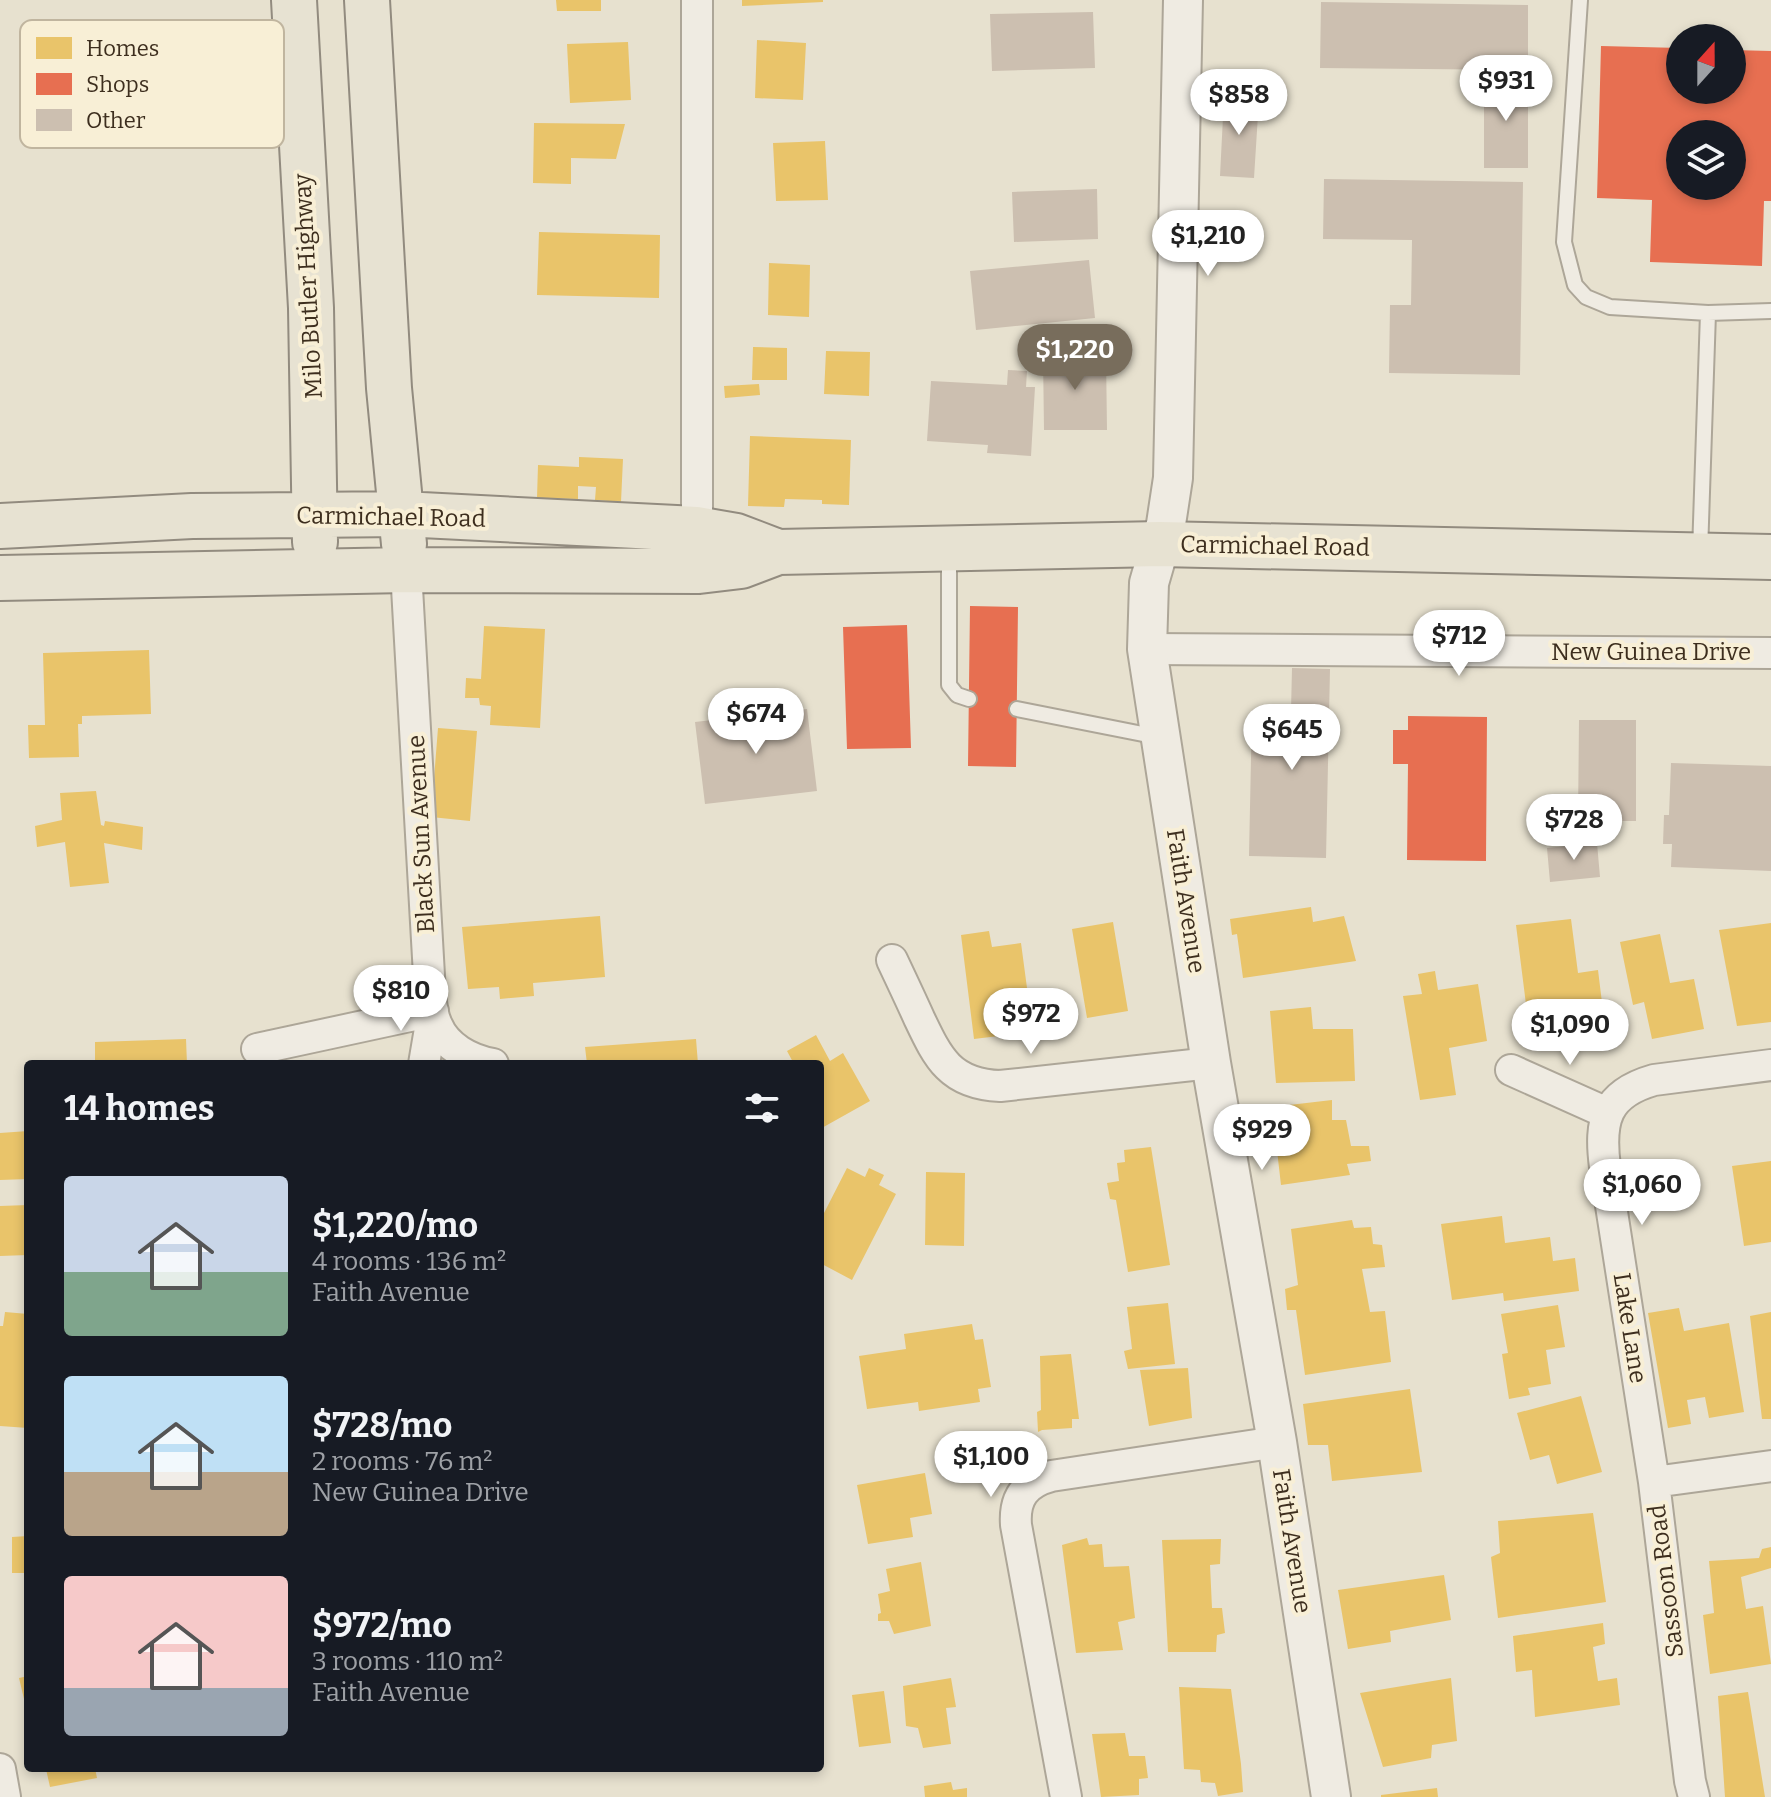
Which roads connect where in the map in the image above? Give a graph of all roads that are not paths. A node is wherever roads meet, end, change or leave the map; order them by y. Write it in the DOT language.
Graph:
graph roads {
  1 [pos="294,0"];
  2 [pos="367,0"];
  3 [pos="697,0"];
  4 [pos="1183,0"];
  5 [pos="1580,0"];
  6 [pos="1771,311"];
  7 [pos="1708,313"];
  8 [pos="314,514"];
  9 [pos="402,514"];
  10 [pos="0,526"];
  11 [pos="1160,544"];
  12 [pos="949,549"];
  13 [pos="698,550"];
  14 [pos="1699,556"];
  15 [pos="1771,557"];
  16 [pos="406,570"];
  17 [pos="316,572"];
  18 [pos="0,578"];
  19 [pos="1147,649"];
  20 [pos="1771,653"];
  21 [pos="969,699"];
  22 [pos="1017,709"];
  23 [pos="1161,737"];
  24 [pos="892,960"];
  25 [pos="433,1011"];
  26 [pos="257,1049"];
  27 [pos="425,1060"];
  28 [pos="480,1060"];
  29 [pos="1211,1063"];
  30 [pos="1771,1065"];
  31 [pos="1511,1070"];
  32 [pos="1607,1113"];
  33 [pos="1277,1442"];
  34 [pos="1771,1466"];
  35 [pos="1654,1482"];
  36 [pos="0,1769"];
  37 [pos="5,1797"];
  38 [pos="1066,1797"];
  39 [pos="1331,1797"];
  40 [pos="1694,1797"];
  1 -- 8 [label="main road, Milo Butler Highway"];
  2 -- 9 [label="main road"];
  3 -- 13 [label="street"];
  4 -- 11 [label="street, Faith Avenue"];
  5 -- 7 [label="lane"];
  6 -- 7 [label="lane"];
  7 -- 14 [label="lane"];
  8 -- 9 [label="main road, Carmichael Road"];
  8 -- 10 [label="main road, Carmichael Road"];
  8 -- 17 [label="main road, Milo Butler Highway"];
  9 -- 13 [label="main road, Carmichael Road"];
  9 -- 16 [label="main road"];
  11 -- 12 [label="main road, Carmichael Road"];
  11 -- 14 [label="main road, Carmichael Road"];
  11 -- 19 [label="street, Faith Avenue"];
  12 -- 13 [label="main road, Carmichael Road"];
  12 -- 21 [label="lane"];
  13 -- 16 [label="main road, Carmichael Road"];
  14 -- 15 [label="main road, Carmichael Road"];
  16 -- 17 [label="main road, Carmichael Road"];
  16 -- 25 [label="street, Black Sun Avenue"];
  17 -- 18 [label="main road, Carmichael Road"];
  19 -- 20 [label="street, New Guinea Drive"];
  19 -- 23 [label="street, Faith Avenue"];
  22 -- 23 [label="lane"];
  23 -- 29 [label="street, Faith Avenue"];
  24 -- 29 [label="street"];
  25 -- 26 [label="street"];
  25 -- 27 [label="street"];
  25 -- 28 [label="street, Black Sun Avenue"];
  29 -- 33 [label="street, Faith Avenue"];
  30 -- 32 [label="street"];
  31 -- 32 [label="street"];
  32 -- 35 [label="street, Lake Lane"];
  33 -- 38 [label="street"];
  33 -- 39 [label="street, Faith Avenue"];
  34 -- 35 [label="street, Sassoon Road"];
  35 -- 40 [label="street, Sassoon Road"];
  36 -- 37 [label="street"];
}
